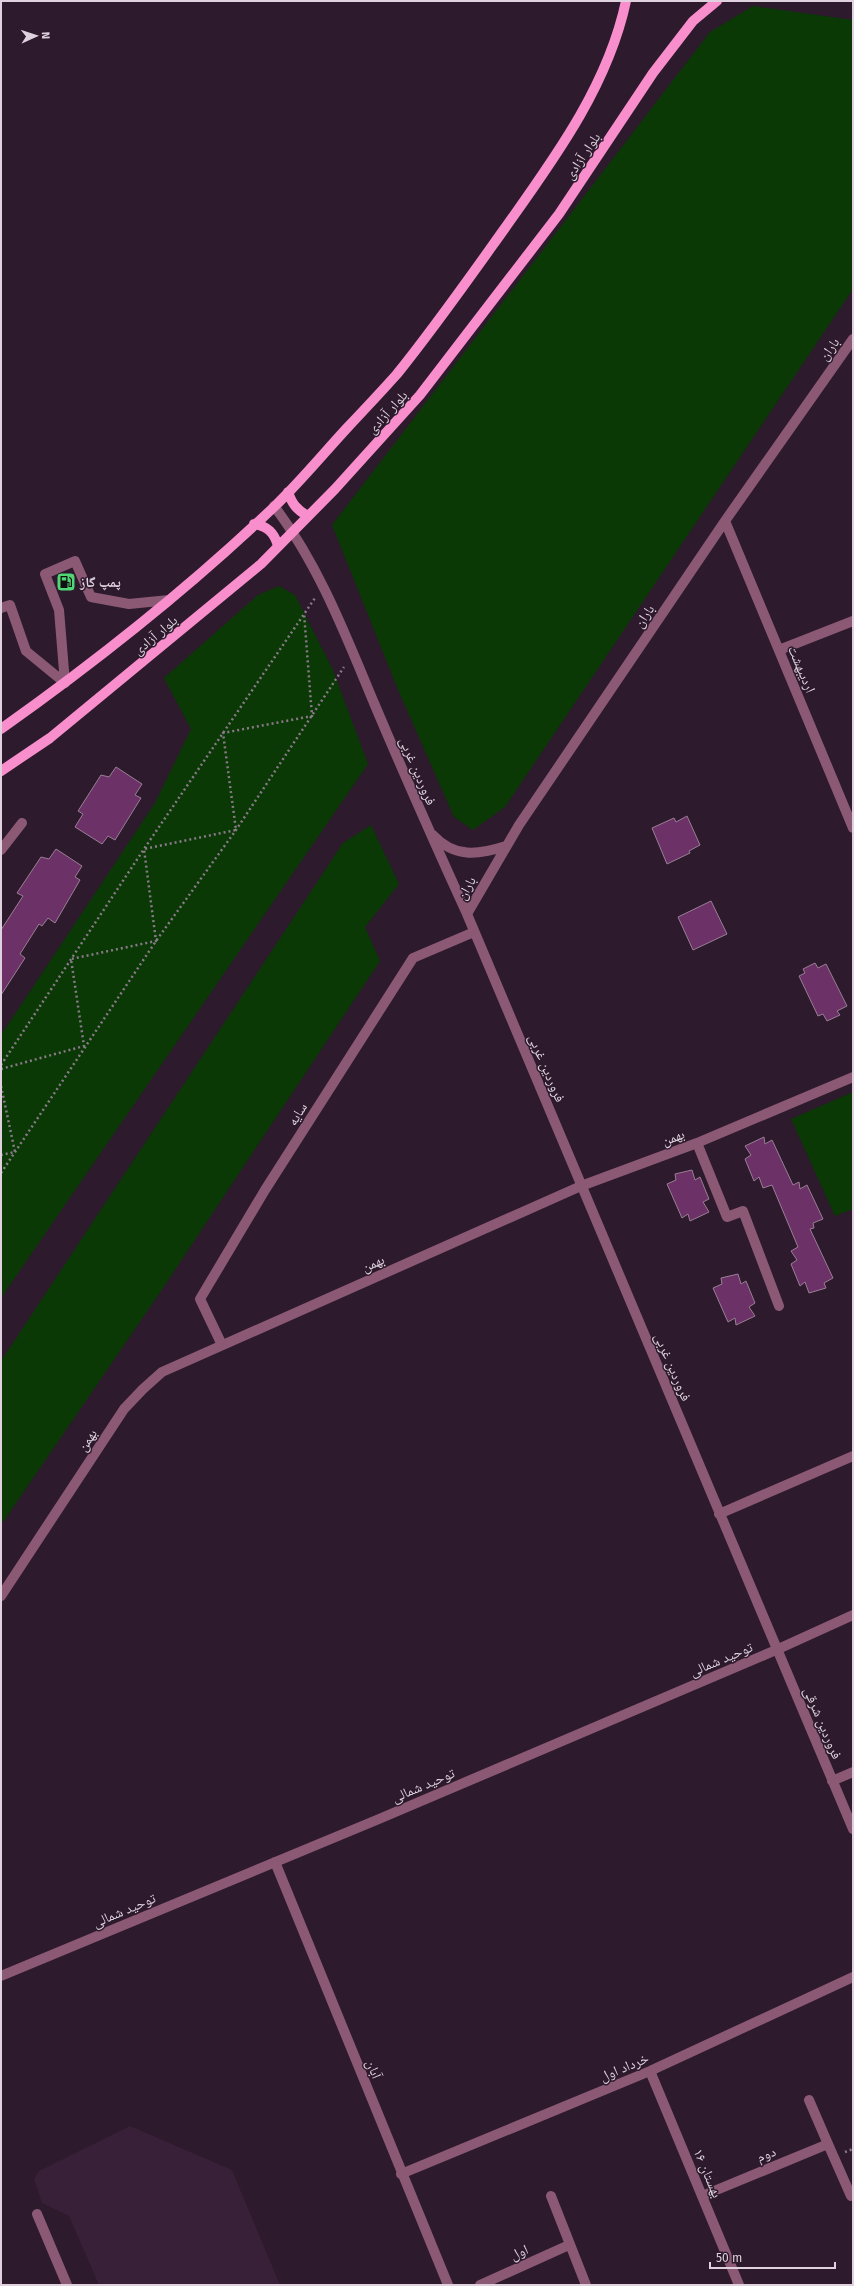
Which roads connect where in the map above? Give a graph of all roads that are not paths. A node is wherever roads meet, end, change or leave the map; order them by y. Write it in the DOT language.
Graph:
graph roads {
  1 [pos="626,1"];
  2 [pos="717,1"];
  3 [pos="853,339"];
  4 [pos="288,492"];
  5 [pos="274,506"];
  6 [pos="308,516"];
  7 [pos="725,521"];
  8 [pos="254,524"];
  9 [pos="294,531"];
  10 [pos="278,546"];
  11 [pos="169,600"];
  12 [pos="1,608"];
  13 [pos="853,621"];
  14 [pos="779,650"];
  15 [pos="65,683"];
  16 [pos="1,729"];
  17 [pos="1,770"];
  18 [pos="849,804"];
  19 [pos="22,823"];
  20 [pos="425,824"];
  21 [pos="853,828"];
  22 [pos="506,846"];
  23 [pos="1,850"];
  24 [pos="467,914"];
  25 [pos="474,932"];
  26 [pos="853,1077"];
  27 [pos="697,1143"];
  28 [pos="582,1186"];
  29 [pos="779,1306"];
  30 [pos="222,1346"];
  31 [pos="853,1456"];
  32 [pos="719,1514"];
  33 [pos="1,1596"];
  34 [pos="853,1615"];
  35 [pos="776,1650"];
  36 [pos="853,1772"];
  37 [pos="832,1781"];
  38 [pos="853,1829"];
  39 [pos="275,1862"];
  40 [pos="1,1976"];
  41 [pos="853,1977"];
  42 [pos="650,2072"];
  43 [pos="809,2100"];
  44 [pos="828,2144"];
  45 [pos="401,2174"];
  46 [pos="551,2196"];
  47 [pos="702,2196"];
  48 [pos="851,2196"];
  49 [pos="37,2214"];
  50 [pos="569,2245"];
  51 [pos="67,2285"];
  52 [pos="448,2285"];
  53 [pos="480,2285"];
  54 [pos="586,2285"];
  55 [pos="740,2285"];
  1 -- 4 [label="main road, بلوار آزادی"];
  2 -- 6 [label="main road, بلوار آزادی"];
  3 -- 7 [label="street, باران"];
  4 -- 5 [label="main road, بلوار آزادی"];
  4 -- 6 [label="main road"];
  5 -- 8 [label="main road, بلوار آزادی"];
  5 -- 9 [label="street, فروردین غربی"];
  6 -- 9 [label="main road, بلوار آزادی"];
  7 -- 14 [label="street, اردیبهشت"];
  7 -- 22 [label="street, باران"];
  8 -- 10 [label="main road"];
  8 -- 11 [label="main road, بلوار آزادی"];
  9 -- 10 [label="main road, بلوار آزادی"];
  9 -- 20 [label="street, فروردین غربی"];
  10 -- 17 [label="main road, بلوار آزادی"];
  11 -- 15 [label="main road, بلوار آزادی"];
  11 -- 15 [label="street"];
  12 -- 15 [label="street"];
  13 -- 14 [label="street"];
  14 -- 18 [label="street, اردیبهشت"];
  15 -- 16 [label="main road, بلوار آزادی"];
  18 -- 21 [label="street, اردیبهشت"];
  19 -- 23 [label="street"];
  20 -- 22 [label="street"];
  20 -- 24 [label="street, فروردین غربی"];
  22 -- 24 [label="street, باران"];
  24 -- 25 [label="street, فروردین غربی"];
  25 -- 28 [label="street, فروردین غربی"];
  25 -- 30 [label="street, سایه"];
  26 -- 27 [label="street, بهمن"];
  27 -- 28 [label="street, بهمن"];
  27 -- 29 [label="street"];
  28 -- 30 [label="street, بهمن"];
  28 -- 32 [label="street, فروردین غربی"];
  30 -- 33 [label="street, بهمن"];
  31 -- 32 [label="street"];
  32 -- 35 [label="street, فروردین غربی"];
  34 -- 35 [label="street, توحید شمالی"];
  35 -- 37 [label="street, فروردین شرقی"];
  35 -- 39 [label="street, توحید شمالی"];
  36 -- 37 [label="street"];
  37 -- 38 [label="street, فروردین شرقی"];
  39 -- 40 [label="street, توحید شمالی"];
  39 -- 45 [label="street, آبان"];
  41 -- 42 [label="street, خرداد اول"];
  42 -- 45 [label="street, خرداد اول"];
  42 -- 47 [label="street, بهستان ۱۶"];
  43 -- 44 [label="street"];
  44 -- 47 [label="street, دوم"];
  44 -- 48 [label="street"];
  45 -- 52 [label="street, آبان"];
  46 -- 50 [label="street"];
  47 -- 55 [label="street, بهستان ۱۶"];
  49 -- 51 [label="street"];
  50 -- 53 [label="street, اول"];
  50 -- 54 [label="street"];
}
